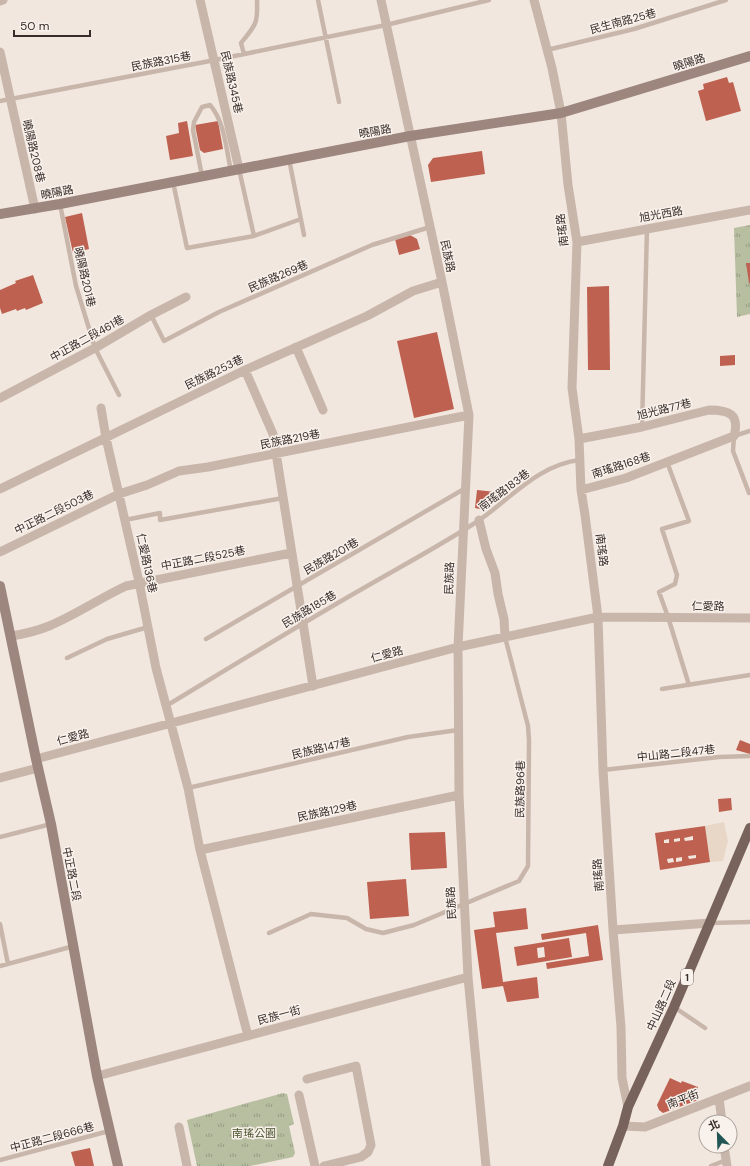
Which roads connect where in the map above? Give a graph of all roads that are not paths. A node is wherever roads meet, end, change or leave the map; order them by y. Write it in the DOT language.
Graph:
graph roads {
  1 [pos="3,0"];
  2 [pos="200,0"];
  3 [pos="257,0"];
  4 [pos="318,0"];
  5 [pos="381,0"];
  6 [pos="489,0"];
  7 [pos="534,0"];
  8 [pos="726,0"];
  9 [pos="0,1"];
  10 [pos="386,25"];
  11 [pos="325,37"];
  12 [pos="548,50"];
  13 [pos="0,52"];
  14 [pos="244,54"];
  15 [pos="750,56"];
  16 [pos="214,60"];
  17 [pos="10,98"];
  18 [pos="0,100"];
  19 [pos="339,102"];
  20 [pos="560,113"];
  21 [pos="410,136"];
  22 [pos="290,159"];
  23 [pos="235,170"];
  24 [pos="202,176"];
  25 [pos="173,182"];
  26 [pos="60,204"];
  27 [pos="35,209"];
  28 [pos="750,210"];
  29 [pos="0,214"];
  30 [pos="301,219"];
  31 [pos="430,227"];
  32 [pos="647,228"];
  33 [pos="304,235"];
  34 [pos="254,236"];
  35 [pos="577,242"];
  36 [pos="442,282"];
  37 [pos="186,297"];
  38 [pos="151,316"];
  39 [pos="296,347"];
  40 [pos="95,348"];
  41 [pos="245,370"];
  42 [pos="119,395"];
  43 [pos="0,398"];
  44 [pos="101,408"];
  45 [pos="322,410"];
  46 [pos="468,415"];
  47 [pos="642,427"];
  48 [pos="750,431"];
  49 [pos="734,436"];
  50 [pos="106,438"];
  51 [pos="579,439"];
  52 [pos="276,454"];
  53 [pos="580,460"];
  54 [pos="668,462"];
  55 [pos="0,489"];
  56 [pos="464,489"];
  57 [pos="581,490"];
  58 [pos="119,494"];
  59 [pos="749,494"];
  60 [pos="283,498"];
  61 [pos="125,520"];
  62 [pos="479,520"];
  63 [pos="463,530"];
  64 [pos="0,552"];
  65 [pos="292,553"];
  66 [pos="139,582"];
  67 [pos="0,586"];
  68 [pos="297,586"];
  69 [pos="598,617"];
  70 [pos="668,617"];
  71 [pos="750,618"];
  72 [pos="303,623"];
  73 [pos="148,627"];
  74 [pos="11,636"];
  75 [pos="505,637"];
  76 [pos="206,639"];
  77 [pos="458,647"];
  78 [pos="67,658"];
  79 [pos="750,675"];
  80 [pos="689,685"];
  81 [pos="313,686"];
  82 [pos="662,690"];
  83 [pos="166,706"];
  84 [pos="171,723"];
  85 [pos="458,730"];
  86 [pos="750,756"];
  87 [pos="37,764"];
  88 [pos="603,770"];
  89 [pos="0,778"];
  90 [pos="188,788"];
  91 [pos="459,795"];
  92 [pos="51,824"];
  93 [pos="750,828"];
  94 [pos="0,837"];
  95 [pos="200,850"];
  96 [pos="463,904"];
  97 [pos="710,922"];
  98 [pos="750,922"];
  99 [pos="0,924"];
  100 [pos="613,930"];
  101 [pos="269,933"];
  102 [pos="74,946"];
  103 [pos="8,964"];
  104 [pos="0,966"];
  105 [pos="468,977"];
  106 [pos="674,1007"];
  107 [pos="705,1028"];
  108 [pos="248,1036"];
  109 [pos="97,1076"];
  110 [pos="307,1079"];
  111 [pos="750,1086"];
  112 [pos="299,1095"];
  113 [pos="719,1098"];
  114 [pos="628,1107"];
  115 [pos="721,1114"];
  116 [pos="623,1126"];
  117 [pos="179,1127"];
  118 [pos="109,1131"];
  119 [pos="0,1160"];
  120 [pos="726,1163"];
  121 [pos="118,1166"];
  122 [pos="187,1166"];
  123 [pos="315,1166"];
  124 [pos="324,1166"];
  125 [pos="486,1166"];
  126 [pos="608,1166"];
  127 [pos="711,1166"];
  1 -- 9 [label="street"];
  2 -- 16 [label="street, 民族路345巷"];
  3 -- 14 [label="lane, 民族路345巷"];
  4 -- 11 [label="lane"];
  5 -- 10 [label="street, 民族路"];
  6 -- 10 [label="lane, 民族路315巷"];
  7 -- 12 [label="street, 南瑤路"];
  8 -- 12 [label="lane, 民生南路25巷"];
  10 -- 11 [label="lane, 民族路315巷"];
  10 -- 21 [label="street, 民族路"];
  11 -- 14 [label="lane, 民族路315巷"];
  11 -- 19 [label="lane"];
  12 -- 20 [label="street, 南瑤路"];
  13 -- 17 [label="street, 曉陽路208巷"];
  14 -- 16 [label="lane, 民族路315巷"];
  15 -- 20 [label="street, 曉陽路"];
  16 -- 17 [label="lane, 民族路315巷"];
  16 -- 23 [label="street, 民族路345巷"];
  17 -- 18 [label="lane, 民族路315巷"];
  17 -- 27 [label="street, 曉陽路208巷"];
  20 -- 21 [label="street, 曉陽路"];
  20 -- 35 [label="street, 南瑤路"];
  21 -- 22 [label="street, 曉陽路"];
  21 -- 31 [label="street, 民族路"];
  22 -- 23 [label="street, 曉陽路"];
  22 -- 30 [label="lane"];
  23 -- 24 [label="street, 曉陽路"];
  23 -- 24 [label="lane"];
  23 -- 34 [label="lane"];
  24 -- 25 [label="street, 曉陽路"];
  25 -- 26 [label="street, 曉陽路"];
  25 -- 34 [label="lane"];
  26 -- 27 [label="street, 曉陽路"];
  26 -- 40 [label="lane, 曉陽路201巷"];
  27 -- 29 [label="street, 曉陽路"];
  28 -- 32 [label="street, 旭光西路"];
  30 -- 33 [label="lane"];
  30 -- 34 [label="lane"];
  31 -- 36 [label="street, 民族路"];
  31 -- 38 [label="lane, 民族路269巷"];
  32 -- 35 [label="street, 旭光西路"];
  32 -- 47 [label="lane"];
  35 -- 51 [label="street, 南瑤路"];
  36 -- 39 [label="street, 民族路253巷"];
  36 -- 46 [label="street, 民族路"];
  37 -- 38 [label="street, 中正路二段461巷"];
  38 -- 40 [label="street, 中正路二段461巷"];
  39 -- 41 [label="street, 民族路253巷"];
  39 -- 45 [label="street"];
  40 -- 42 [label="lane, 曉陽路201巷"];
  40 -- 43 [label="street, 中正路二段461巷"];
  41 -- 50 [label="street, 民族路253巷"];
  41 -- 52 [label="street"];
  44 -- 50 [label="street, 仁愛路136巷"];
  46 -- 52 [label="street, 民族路219巷"];
  46 -- 56 [label="street, 民族路"];
  47 -- 49 [label="street, 旭光路77巷"];
  47 -- 51 [label="street, 旭光路77巷"];
  48 -- 49 [label="lane"];
  49 -- 54 [label="street, 南瑤路168巷"];
  49 -- 59 [label="lane"];
  50 -- 55 [label="street, 民族路253巷"];
  50 -- 58 [label="street, 仁愛路136巷"];
  51 -- 53 [label="street, 南瑤路"];
  52 -- 58 [label="street, 民族路219巷"];
  52 -- 60 [label="street"];
  53 -- 57 [label="street, 南瑤路"];
  53 -- 62 [label="lane, 南瑤路183巷"];
  54 -- 57 [label="street, 南瑤路168巷"];
  54 -- 70 [label="lane, 南瑤路168巷"];
  56 -- 63 [label="street, 民族路"];
  56 -- 68 [label="lane, 民族路201巷"];
  57 -- 69 [label="street, 南瑤路"];
  58 -- 61 [label="street, 仁愛路136巷"];
  58 -- 64 [label="street, 中正路二段503巷"];
  60 -- 61 [label="lane"];
  60 -- 65 [label="street"];
  61 -- 66 [label="street, 仁愛路136巷"];
  62 -- 63 [label="lane, 南瑤路183巷"];
  62 -- 75 [label="street"];
  63 -- 72 [label="lane, 民族路185巷"];
  63 -- 77 [label="street, 民族路"];
  65 -- 66 [label="street, 中正路二段525巷"];
  65 -- 68 [label="street"];
  66 -- 73 [label="street, 仁愛路136巷"];
  66 -- 74 [label="street, 中正路二段525巷"];
  67 -- 74 [label="street, 中正路二段"];
  68 -- 72 [label="street"];
  68 -- 76 [label="lane, 民族路201巷"];
  69 -- 70 [label="street, 仁愛路"];
  69 -- 75 [label="street, 仁愛路"];
  69 -- 88 [label="street, 南瑤路"];
  70 -- 71 [label="street, 仁愛路"];
  70 -- 80 [label="lane"];
  72 -- 81 [label="street"];
  72 -- 83 [label="lane, 民族路185巷"];
  73 -- 78 [label="lane"];
  73 -- 83 [label="street, 仁愛路136巷"];
  74 -- 87 [label="street, 中正路二段"];
  75 -- 77 [label="street, 仁愛路"];
  75 -- 96 [label="lane, 民族路96巷"];
  77 -- 81 [label="street, 仁愛路"];
  77 -- 85 [label="street, 民族路"];
  79 -- 80 [label="lane"];
  80 -- 82 [label="lane"];
  81 -- 84 [label="street, 仁愛路"];
  83 -- 84 [label="street, 仁愛路136巷"];
  84 -- 87 [label="street, 仁愛路"];
  84 -- 90 [label="street, 仁愛路136巷"];
  85 -- 90 [label="lane, 民族路147巷"];
  85 -- 91 [label="street, 民族路"];
  86 -- 88 [label="lane, 中山路二段47巷"];
  87 -- 89 [label="street, 仁愛路"];
  87 -- 92 [label="street, 中正路二段"];
  88 -- 100 [label="street, 南瑤路"];
  90 -- 95 [label="street, 仁愛路136巷"];
  91 -- 95 [label="street, 民族路129巷"];
  91 -- 96 [label="street, 民族路"];
  92 -- 94 [label="lane"];
  92 -- 102 [label="street, 中正路二段"];
  93 -- 97 [label="main road, 中山路二段 / 1"];
  95 -- 108 [label="street, 仁愛路136巷"];
  96 -- 101 [label="lane, 民族路96巷"];
  96 -- 105 [label="street, 民族路"];
  97 -- 98 [label="lane"];
  97 -- 100 [label="street"];
  97 -- 106 [label="main road, 中山路二段 / 1"];
  99 -- 103 [label="lane"];
  100 -- 114 [label="street, 南瑤路"];
  102 -- 103 [label="lane"];
  102 -- 109 [label="street, 中正路二段"];
  103 -- 104 [label="lane"];
  105 -- 108 [label="street, 民族一街"];
  105 -- 125 [label="street, 民族路"];
  106 -- 107 [label="lane"];
  106 -- 114 [label="main road, 中山路二段 / 1"];
  108 -- 109 [label="street, 民族一街"];
  109 -- 118 [label="street, 中正路二段"];
  110 -- 124 [label="street"];
  111 -- 113 [label="street, 南平街"];
  112 -- 123 [label="street"];
  113 -- 115 [label="street"];
  113 -- 116 [label="street, 南平街"];
  114 -- 116 [label="main road, 中山路二段 / 1"];
  116 -- 126 [label="main road, 1"];
  117 -- 122 [label="street"];
  118 -- 119 [label="lane, 中正路二段666巷"];
  118 -- 121 [label="street, 中正路二段"];
  120 -- 127 [label="lane"];
}
